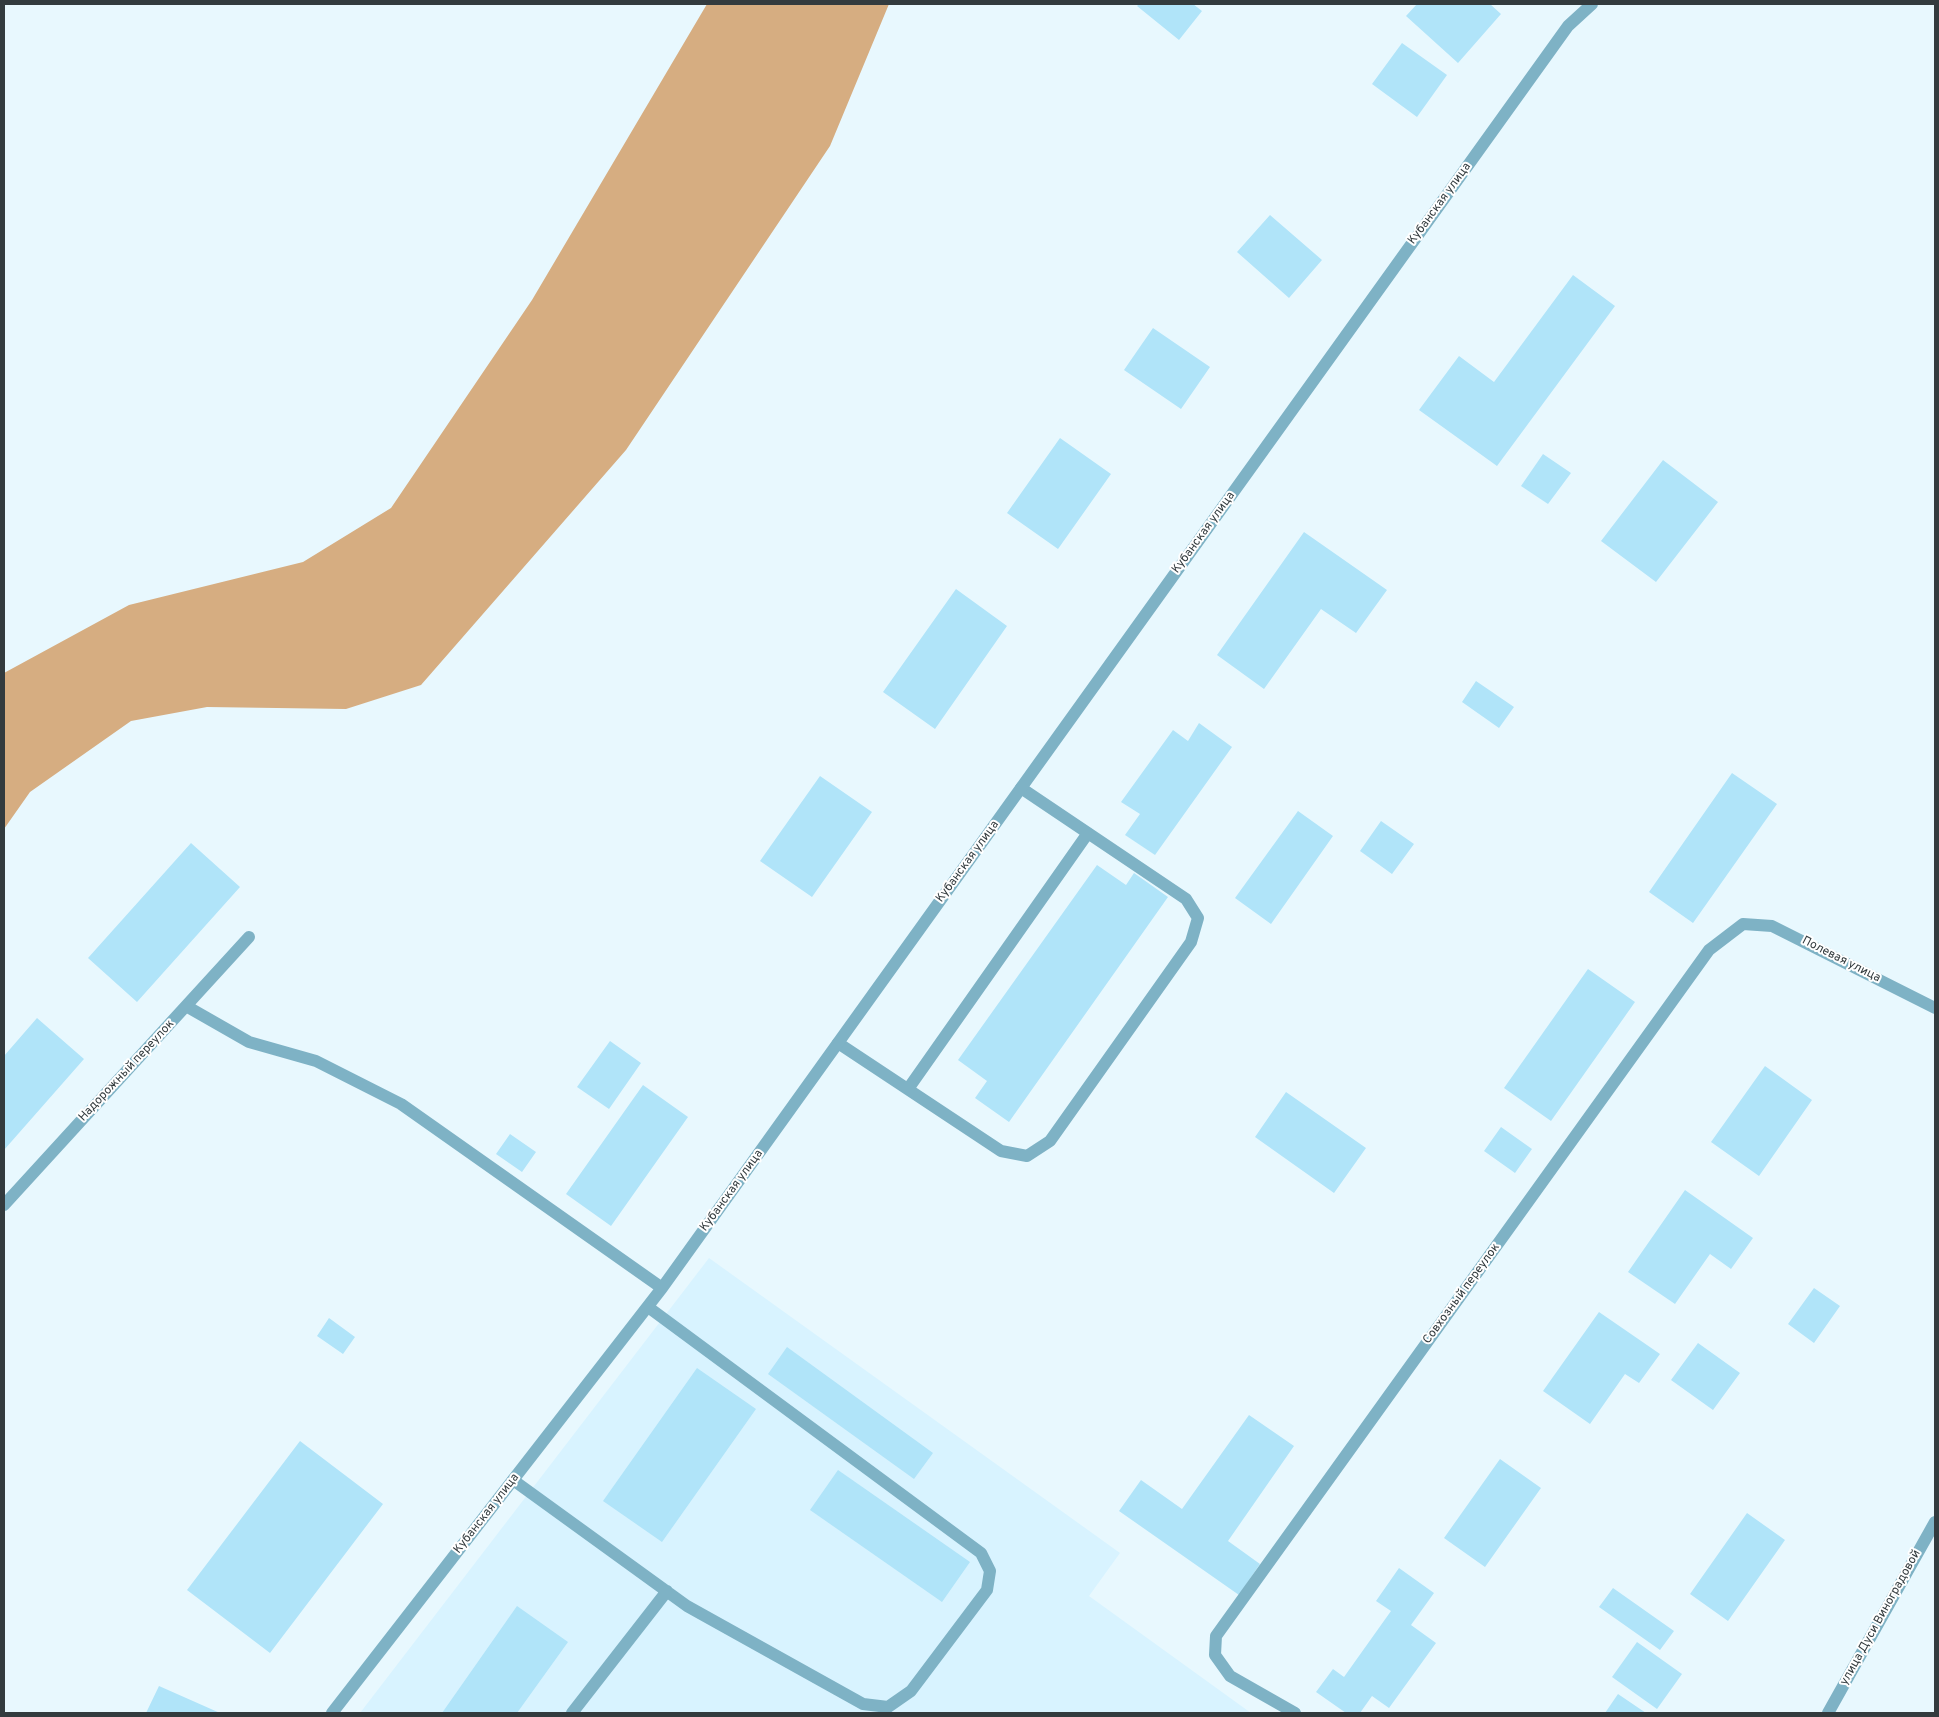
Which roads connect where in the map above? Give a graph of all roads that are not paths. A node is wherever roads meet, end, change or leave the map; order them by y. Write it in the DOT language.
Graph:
graph roads {
  1 [pos="1592,4"];
  2 [pos="1021,788"];
  3 [pos="1088,833"];
  4 [pos="1743,924"];
  5 [pos="249,937"];
  6 [pos="186,1006"];
  7 [pos="1935,1008"];
  8 [pos="838,1043"];
  9 [pos="908,1089"];
  10 [pos="4,1204"];
  11 [pos="662,1288"];
  12 [pos="648,1307"];
  13 [pos="513,1480"];
  14 [pos="1935,1522"];
  15 [pos="1930,1544"];
  16 [pos="667,1591"];
  17 [pos="332,1713"];
  18 [pos="572,1713"];
  19 [pos="1295,1713"];
  20 [pos="1828,1713"];
  1 -- 2 [label="street, Кубанская улица"];
  2 -- 3 [label="street"];
  2 -- 8 [label="street, Кубанская улица"];
  3 -- 9 [label="street"];
  3 -- 9 [label="street"];
  4 -- 7 [label="street, Полевая улица"];
  4 -- 19 [label="street, Совхозный переулок"];
  5 -- 6 [label="street, Надорожный переулок"];
  6 -- 10 [label="street, Надорожный переулок"];
  6 -- 11 [label="street"];
  8 -- 9 [label="street"];
  8 -- 11 [label="street, Кубанская улица"];
  11 -- 12 [label="street, Кубанская улица"];
  12 -- 13 [label="street, Кубанская улица"];
  12 -- 16 [label="street"];
  13 -- 16 [label="street"];
  13 -- 17 [label="street, Кубанская улица"];
  14 -- 15 [label="street, улица Дуси Виноградовой"];
  15 -- 20 [label="street, улица Дуси Виноградовой"];
  16 -- 18 [label="street"];
}
